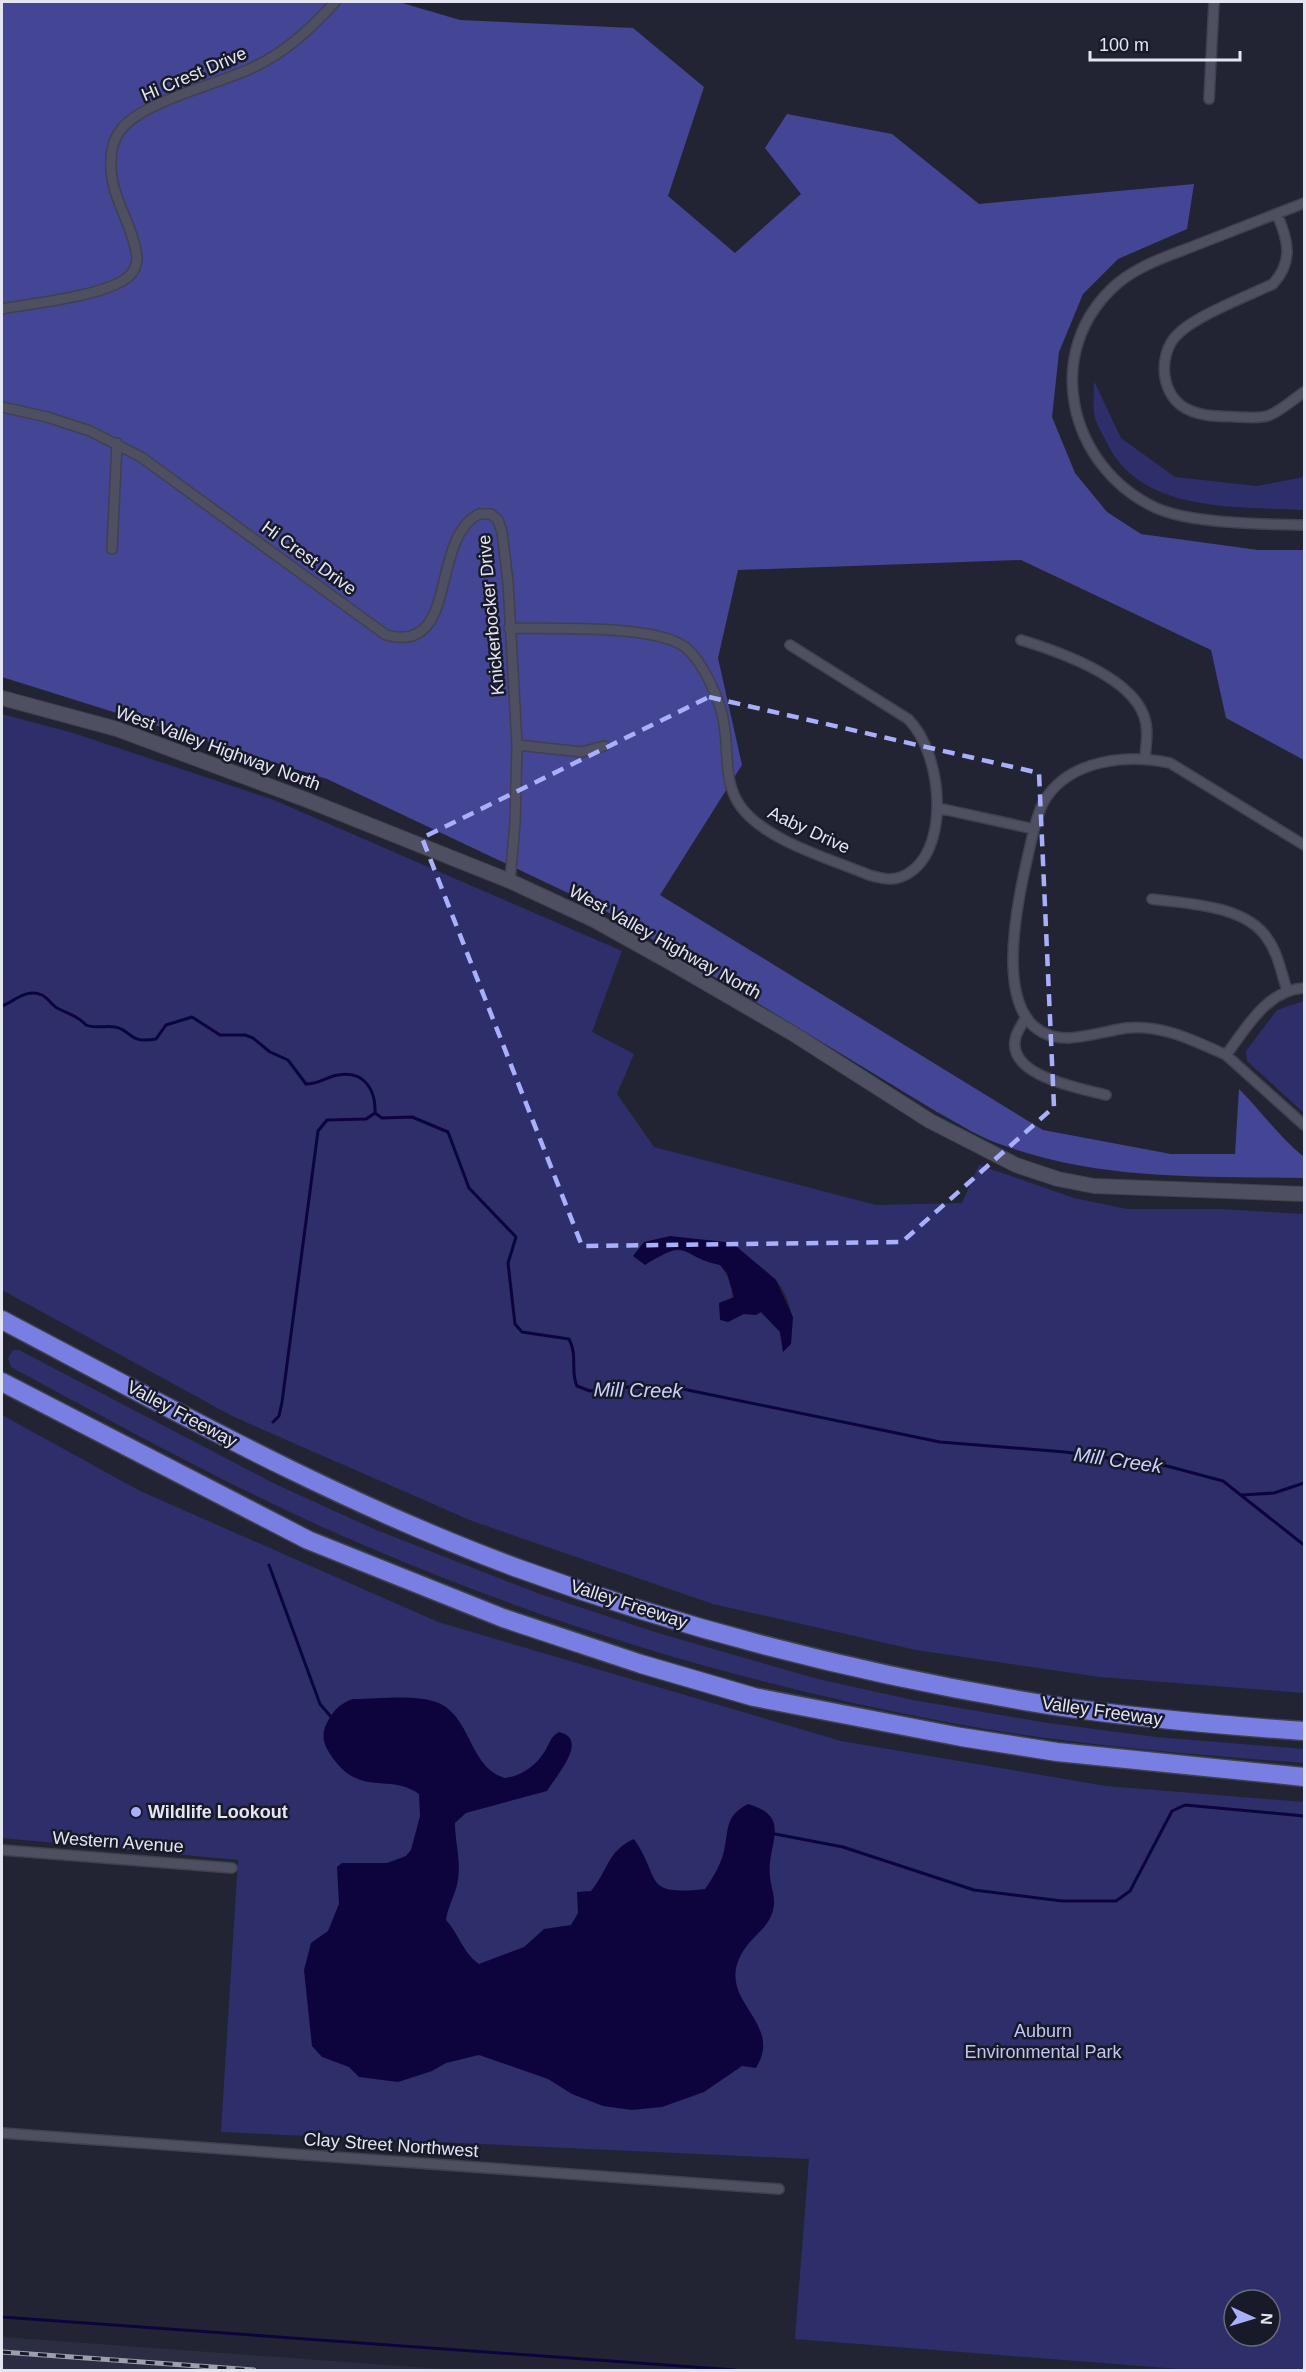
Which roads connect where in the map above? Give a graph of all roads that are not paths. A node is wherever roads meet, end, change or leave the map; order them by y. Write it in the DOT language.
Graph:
graph roads {
  1 [pos="335,2"];
  2 [pos="1214,2"];
  3 [pos="1209,99"];
  4 [pos="1305,203"];
  5 [pos="1278,214"];
  6 [pos="2,309"];
  7 [pos="1305,392"];
  8 [pos="2,407"];
  9 [pos="117,443"];
  10 [pos="1305,525"];
  11 [pos="112,549"];
  12 [pos="509,628"];
  13 [pos="407,639"];
  14 [pos="1021,640"];
  15 [pos="790,645"];
  16 [pos="2,698"];
  17 [pos="517,745"];
  18 [pos="604,746"];
  19 [pos="1145,758"];
  20 [pos="938,808"];
  21 [pos="1034,829"];
  22 [pos="1305,844"];
  23 [pos="510,881"];
  24 [pos="1152,899"];
  25 [pos="1305,988"];
  26 [pos="1287,990"];
  27 [pos="1025,1019"];
  28 [pos="1226,1055"];
  29 [pos="1106,1095"];
  30 [pos="1305,1125"];
  31 [pos="1305,1194"];
  32 [pos="6,1322"];
  33 [pos="2,1382"];
  34 [pos="1305,1722"];
  35 [pos="1223,1725"];
  36 [pos="1305,1731"];
  37 [pos="1305,1778"];
  38 [pos="2,1850"];
  39 [pos="232,1868"];
  40 [pos="2,2133"];
  41 [pos="779,2189"];
  1 -- 6 [label="street, Hi Crest Drive"];
  2 -- 3 [label="street"];
  4 -- 5 [label="street"];
  5 -- 7 [label="street"];
  5 -- 10 [label="street"];
  8 -- 9 [label="street, Hi Crest Drive"];
  9 -- 11 [label="street"];
  9 -- 13 [label="street, Hi Crest Drive"];
  12 -- 13 [label="street, Knickerbocker Drive"];
  12 -- 17 [label="street, Knickerbocker Drive"];
  12 -- 20 [label="street, Aaby Drive"];
  14 -- 19 [label="street"];
  15 -- 20 [label="street, Aaby Drive"];
  16 -- 23 [label="main road, West Valley Highway North"];
  17 -- 18 [label="street"];
  17 -- 23 [label="street, Knickerbocker Drive"];
  19 -- 21 [label="street"];
  19 -- 22 [label="street"];
  20 -- 21 [label="street"];
  21 -- 27 [label="street"];
  23 -- 31 [label="main road, West Valley Highway North"];
  24 -- 26 [label="street"];
  25 -- 26 [label="street"];
  26 -- 28 [label="street"];
  27 -- 28 [label="street"];
  27 -- 29 [label="street"];
  28 -- 30 [label="street"];
  32 -- 35 [label="highway, Valley Freeway"];
  33 -- 37 [label="highway"];
  34 -- 35 [label="highway"];
  35 -- 36 [label="highway, Valley Freeway"];
  38 -- 39 [label="street, Western Avenue"];
  40 -- 41 [label="street, Clay Street Northwest"];
}
